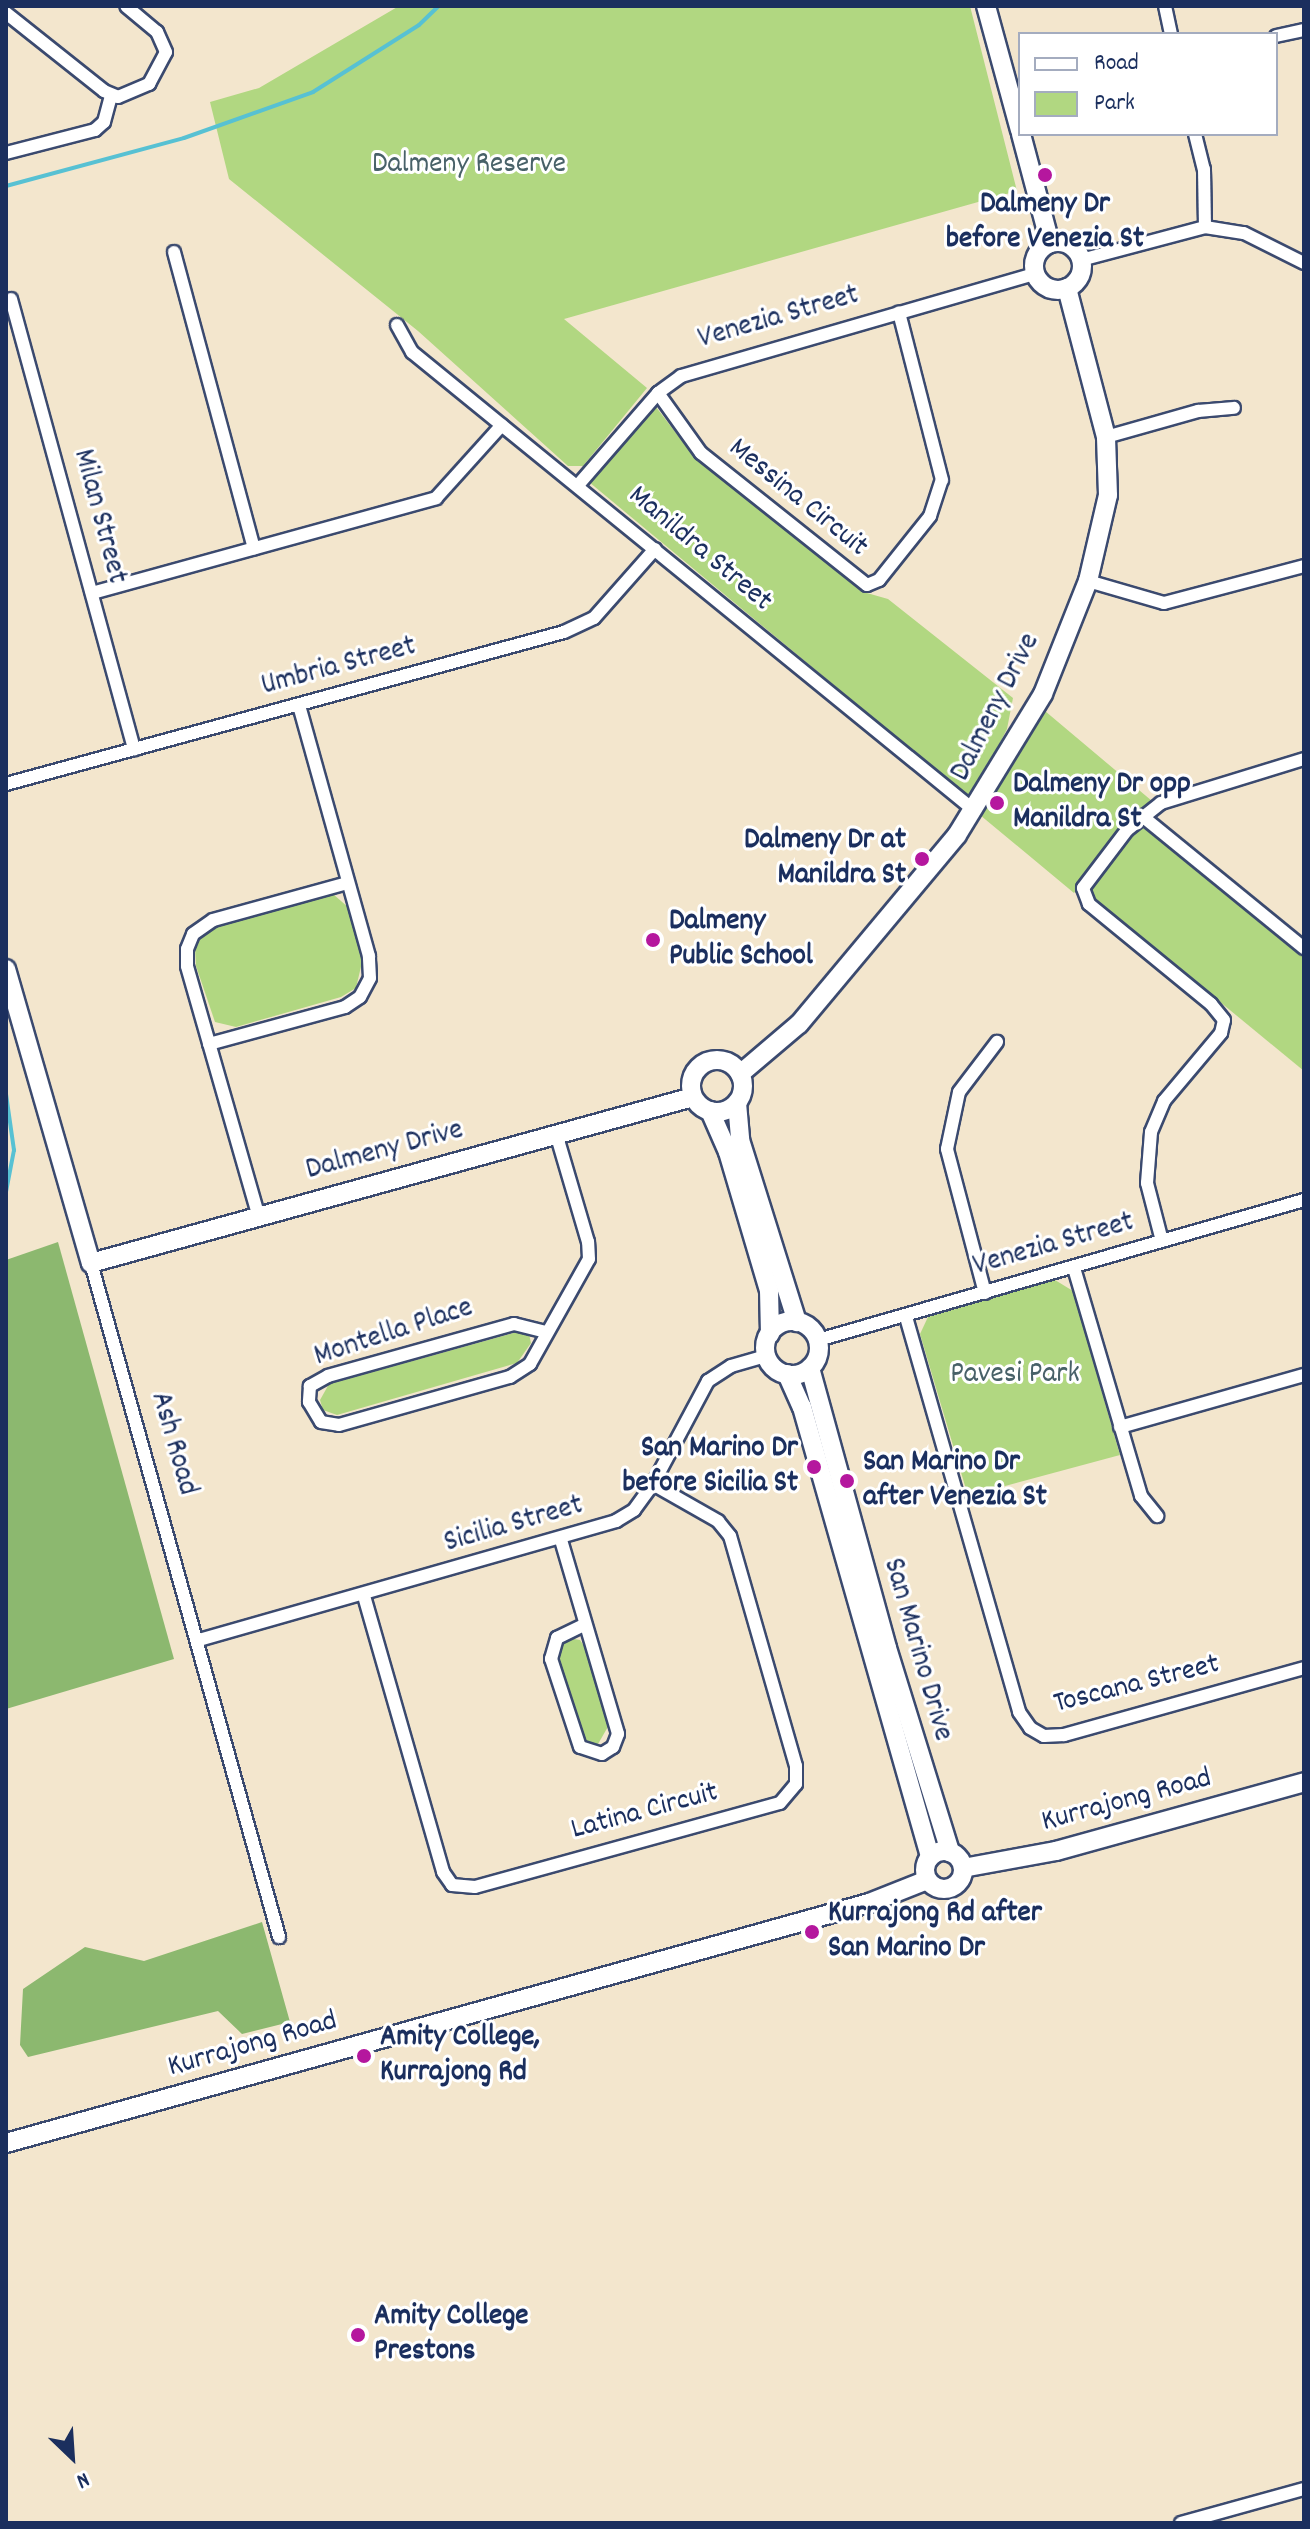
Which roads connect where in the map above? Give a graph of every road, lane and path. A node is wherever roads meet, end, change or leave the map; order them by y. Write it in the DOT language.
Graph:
graph roads {
  1 [pos="126,6"];
  2 [pos="986,6"];
  3 [pos="1165,6"];
  4 [pos="6,13"];
  5 [pos="1304,30"];
  6 [pos="1171,32"];
  7 [pos="1278,36"];
  8 [pos="111,96"];
  9 [pos="1018,121"];
  10 [pos="1022,136"];
  11 [pos="1196,136"];
  12 [pos="6,153"];
  13 [pos="1205,227"];
  14 [pos="1050,243"];
  15 [pos="174,252"];
  16 [pos="1081,260"];
  17 [pos="1304,263"];
  18 [pos="1035,274"];
  19 [pos="1067,288"];
  20 [pos="11,299"];
  21 [pos="899,312"];
  22 [pos="397,325"];
  23 [pos="658,393"];
  24 [pos="1234,408"];
  25 [pos="502,425"];
  26 [pos="1106,437"];
  27 [pos="579,484"];
  28 [pos="254,548"];
  29 [pos="655,549"];
  30 [pos="1304,566"];
  31 [pos="1088,581"];
  32 [pos="92,593"];
  33 [pos="299,706"];
  34 [pos="134,749"];
  35 [pos="1304,759"];
  36 [pos="6,784"];
  37 [pos="975,811"];
  38 [pos="1142,816"];
  39 [pos="347,883"];
  40 [pos="1304,948"];
  41 [pos="6,969"];
  42 [pos="997,1042"];
  43 [pos="209,1044"];
  44 [pos="740,1074"];
  45 [pos="693,1097"];
  46 [pos="737,1103"];
  47 [pos="710,1111"];
  48 [pos="557,1137"];
  49 [pos="1304,1200"];
  50 [pos="258,1214"];
  51 [pos="1162,1241"];
  52 [pos="91,1263"];
  53 [pos="1074,1268"];
  54 [pos="985,1293"];
  55 [pos="906,1317"];
  56 [pos="797,1322"];
  57 [pos="546,1332"];
  58 [pos="770,1334"];
  59 [pos="818,1340"];
  60 [pos="767,1356"];
  61 [pos="810,1368"];
  62 [pos="787,1374"];
  63 [pos="1304,1375"];
  64 [pos="1120,1427"];
  65 [pos="653,1484"];
  66 [pos="1157,1516"];
  67 [pos="561,1540"];
  68 [pos="364,1596"];
  69 [pos="584,1625"];
  70 [pos="199,1640"];
  71 [pos="1304,1668"];
  72 [pos="1304,1782"];
  73 [pos="950,1852"];
  74 [pos="930,1857"];
  75 [pos="963,1868"];
  76 [pos="927,1880"];
  77 [pos="279,1937"];
  78 [pos="513,1999"];
  79 [pos="6,2132"];
  80 [pos="6,2143"];
  81 [pos="1304,2489"];
  82 [pos="1181,2523"];
  1 -- 8 [label="street"];
  2 -- 9 [label="street"];
  3 -- 6 [label="street"];
  4 -- 8 [label="street"];
  5 -- 7 [label="street"];
  8 -- 12 [label="street"];
  10 -- 14 [label="street"];
  11 -- 13 [label="street"];
  13 -- 16 [label="street"];
  13 -- 17 [label="street"];
  14 -- 16 [label="street"];
  14 -- 18 [label="street"];
  15 -- 28 [label="street"];
  16 -- 19 [label="street"];
  18 -- 19 [label="street"];
  18 -- 21 [label="street, Venezia Street"];
  19 -- 26 [label="street, Dalmeny Drive"];
  20 -- 32 [label="street, Milan Street"];
  21 -- 23 [label="street, Venezia Street"];
  21 -- 23 [label="street, Messina Circuit"];
  22 -- 25 [label="street, Manildra Street"];
  23 -- 27 [label="street, Venezia Street"];
  24 -- 26 [label="street"];
  25 -- 27 [label="street, Manildra Street"];
  25 -- 28 [label="street"];
  26 -- 31 [label="street, Dalmeny Drive"];
  27 -- 29 [label="street, Manildra Street"];
  28 -- 32 [label="street"];
  29 -- 33 [label="street, Umbria Street"];
  29 -- 37 [label="street, Manildra Street"];
  30 -- 31 [label="street"];
  31 -- 37 [label="street, Dalmeny Drive"];
  32 -- 34 [label="street, Milan Street"];
  33 -- 34 [label="street, Umbria Street"];
  33 -- 39 [label="street"];
  34 -- 36 [label="street, Umbria Street"];
  35 -- 38 [label="street"];
  37 -- 44 [label="street, Dalmeny Drive"];
  38 -- 40 [label="street"];
  38 -- 51 [label="street"];
  39 -- 43 [label="street"];
  39 -- 43 [label="street"];
  41 -- 52 [label="street, Ash Road"];
  42 -- 54 [label="street"];
  43 -- 50 [label="street"];
  44 -- 45 [label="street"];
  44 -- 46 [label="street"];
  45 -- 47 [label="street"];
  45 -- 48 [label="street, Dalmeny Drive"];
  46 -- 47 [label="street"];
  46 -- 56 [label="street"];
  47 -- 58 [label="street"];
  48 -- 50 [label="street, Dalmeny Drive"];
  48 -- 57 [label="street, Montella Place"];
  49 -- 51 [label="street, Venezia Street"];
  50 -- 52 [label="street, Dalmeny Drive"];
  51 -- 53 [label="street, Venezia Street"];
  52 -- 70 [label="street, Ash Road"];
  53 -- 54 [label="street, Venezia Street"];
  53 -- 64 [label="street"];
  54 -- 55 [label="street, Venezia Street"];
  55 -- 59 [label="street, Venezia Street"];
  55 -- 71 [label="street, Toscana Street"];
  56 -- 58 [label="street"];
  56 -- 59 [label="street"];
  57 -- 57 [label="street, Montella Place"];
  58 -- 60 [label="street"];
  59 -- 61 [label="street"];
  60 -- 62 [label="street"];
  60 -- 65 [label="street, Sicilia Street"];
  61 -- 62 [label="street"];
  61 -- 73 [label="street, San Marino Drive"];
  62 -- 74 [label="street, San Marino Drive"];
  63 -- 64 [label="street"];
  64 -- 66 [label="street"];
  65 -- 67 [label="street, Sicilia Street"];
  65 -- 68 [label="street, Latina Circuit"];
  67 -- 68 [label="street, Sicilia Street"];
  67 -- 69 [label="street"];
  68 -- 70 [label="street, Sicilia Street"];
  69 -- 69 [label="street"];
  70 -- 77 [label="street, Ash Road"];
  72 -- 75 [label="street, Kurrajong Road"];
  73 -- 74 [label="street"];
  73 -- 75 [label="street"];
  74 -- 76 [label="street"];
  75 -- 76 [label="street"];
  76 -- 78 [label="street, Kurrajong Road"];
  78 -- 79 [label="street, Kurrajong Road"];
  78 -- 80 [label="street, Kurrajong Road"];
  81 -- 82 [label="street"];
}
